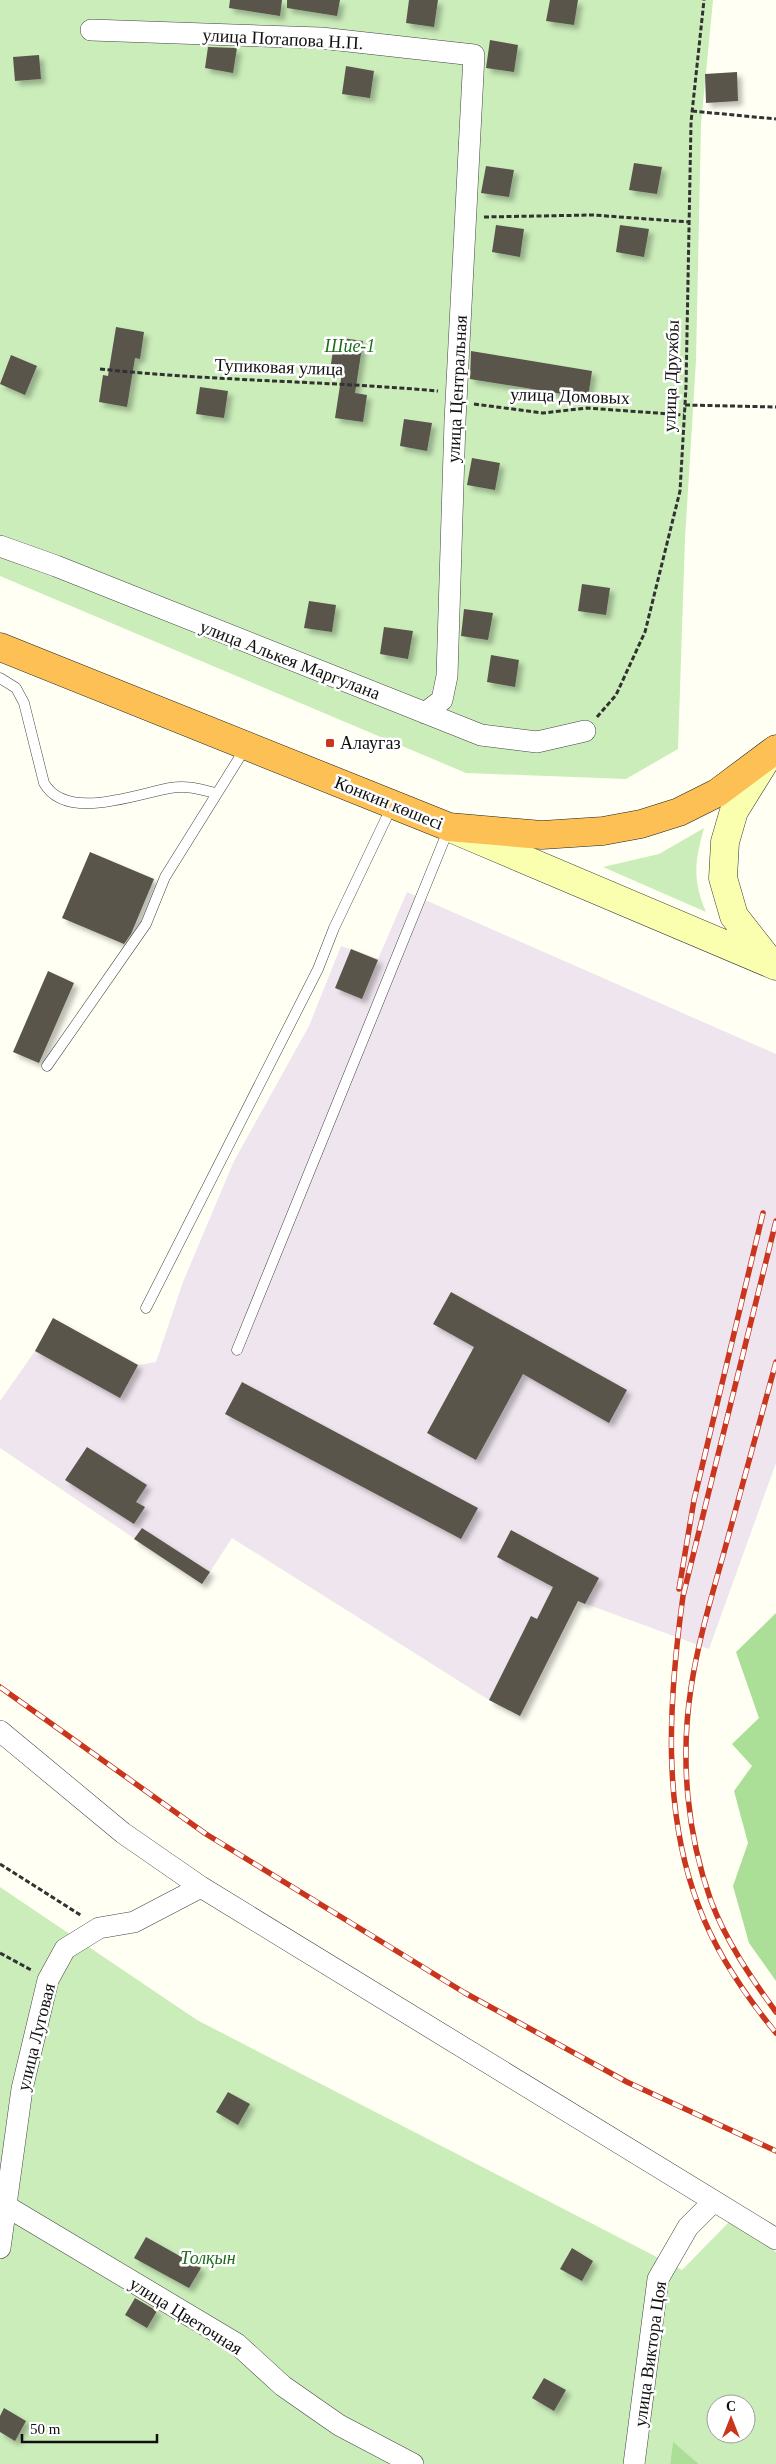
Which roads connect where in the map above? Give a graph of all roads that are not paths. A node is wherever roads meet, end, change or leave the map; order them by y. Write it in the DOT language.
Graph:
graph roads {
  1 [pos="91,30"];
  2 [pos="474,56"];
  3 [pos="0,546"];
  4 [pos="1,651"];
  5 [pos="0,678"];
  6 [pos="425,713"];
  7 [pos="585,731"];
  8 [pos="247,746"];
  9 [pos="771,753"];
  10 [pos="215,793"];
  11 [pos="392,805"];
  12 [pos="449,827"];
  13 [pos="774,966"];
  14 [pos="47,1066"];
  15 [pos="146,1308"];
  16 [pos="237,1350"];
  17 [pos="0,1732"];
  18 [pos="201,1887"];
  19 [pos="4,2194"];
  20 [pos="713,2202"];
  21 [pos="776,2239"];
  22 [pos="0,2248"];
  23 [pos="413,2464"];
  24 [pos="634,2464"];
  1 -- 2 [label="street, улица Потапова Н.П."];
  2 -- 6 [label="street, улица Центральная"];
  3 -- 6 [label="street, улица Алькея Маргулана"];
  4 -- 8 [label="highway, Конкин көшесі"];
  5 -- 10 [label="lane"];
  6 -- 7 [label="street, улица Алькея Маргулана"];
  8 -- 10 [label="lane"];
  8 -- 11 [label="highway, Конкин көшесі"];
  9 -- 12 [label="highway"];
  9 -- 13 [label="main road"];
  10 -- 14 [label="lane"];
  11 -- 12 [label="highway, Конкин көшесі"];
  11 -- 15 [label="lane"];
  12 -- 13 [label="main road, Конкин көшесі"];
  12 -- 16 [label="lane"];
  17 -- 18 [label="street"];
  18 -- 19 [label="street, улица Луговая"];
  18 -- 20 [label="street"];
  19 -- 22 [label="street, улица Луговая"];
  19 -- 23 [label="street, улица Цветочная"];
  20 -- 21 [label="street"];
  20 -- 24 [label="street, улица Виктора Цоя"];
}
